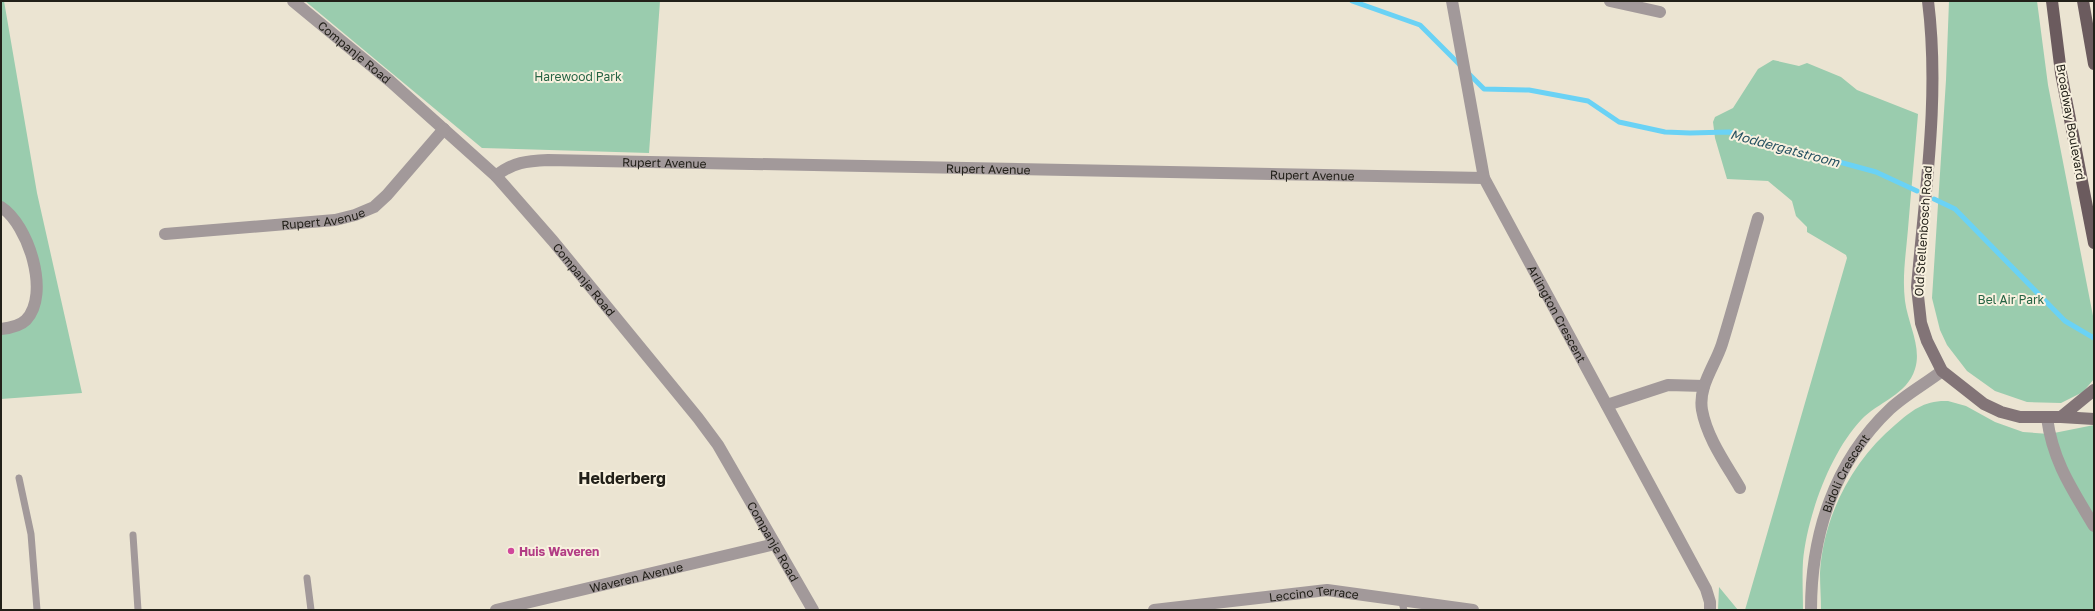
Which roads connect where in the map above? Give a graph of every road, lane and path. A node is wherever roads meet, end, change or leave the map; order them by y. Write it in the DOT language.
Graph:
graph roads {
  1 [pos="293,1"];
  2 [pos="1452,1"];
  3 [pos="1610,1"];
  4 [pos="1928,1"];
  5 [pos="2052,1"];
  6 [pos="2083,1"];
  7 [pos="1660,12"];
  8 [pos="2094,64"];
  9 [pos="444,128"];
  10 [pos="496,176"];
  11 [pos="1484,178"];
  12 [pos="1,207"];
  13 [pos="1758,218"];
  14 [pos="165,234"];
  15 [pos="2094,243"];
  16 [pos="1,329"];
  17 [pos="1942,371"];
  18 [pos="1704,386"];
  19 [pos="2094,390"];
  20 [pos="1607,405"];
  21 [pos="2061,417"];
  22 [pos="2047,418"];
  23 [pos="2094,420"];
  24 [pos="19,478"];
  25 [pos="1740,488"];
  26 [pos="2094,526"];
  27 [pos="133,535"];
  28 [pos="775,544"];
  29 [pos="307,578"];
  30 [pos="1402,604"];
  31 [pos="37,610"];
  32 [pos="138,610"];
  33 [pos="311,610"];
  34 [pos="496,610"];
  35 [pos="813,610"];
  36 [pos="1154,610"];
  37 [pos="1473,610"];
  38 [pos="1710,610"];
  39 [pos="1811,610"];
  1 -- 9 [label="street, Companje Road"];
  2 -- 11 [label="street, Arlington Crescent"];
  3 -- 7 [label="street"];
  4 -- 17 [label="street, Old Stellenbosch Road"];
  5 -- 15 [label="main road, Broadway Boulevard"];
  6 -- 8 [label="main road"];
  9 -- 10 [label="street, Companje Road"];
  9 -- 14 [label="street, Rupert Avenue"];
  10 -- 11 [label="street, Rupert Avenue"];
  10 -- 28 [label="street, Companje Road"];
  11 -- 20 [label="street, Arlington Crescent"];
  12 -- 16 [label="street"];
  13 -- 18 [label="street"];
  17 -- 22 [label="street, Old Stellenbosch Road"];
  17 -- 39 [label="street, Bidoli Crescent"];
  18 -- 20 [label="street"];
  18 -- 25 [label="street"];
  19 -- 21 [label="street"];
  20 -- 38 [label="street, Arlington Crescent"];
  21 -- 22 [label="street, Old Stellenbosch Road"];
  21 -- 23 [label="street, Old Stellenbosch Road"];
  22 -- 26 [label="street"];
  24 -- 31 [label="lane"];
  27 -- 32 [label="lane"];
  28 -- 34 [label="street, Waveren Avenue"];
  28 -- 35 [label="street, Companje Road"];
  29 -- 33 [label="lane"];
  30 -- 36 [label="street, Leccino Terrace"];
  30 -- 37 [label="street, Leccino Terrace"];
}
